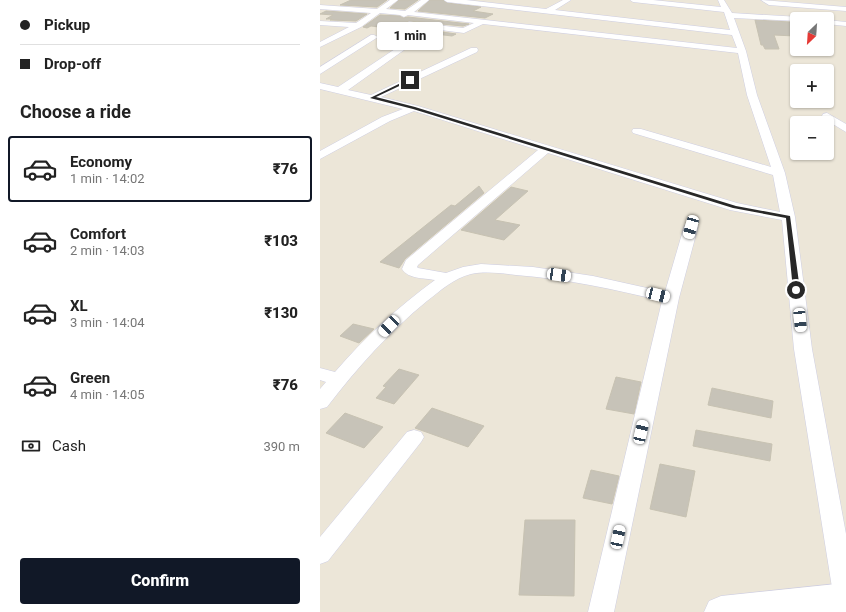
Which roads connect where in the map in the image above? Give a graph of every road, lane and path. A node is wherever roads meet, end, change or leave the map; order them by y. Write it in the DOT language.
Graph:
graph roads {
  1 [pos="321,0"];
  2 [pos="426,0"];
  3 [pos="447,0"];
  4 [pos="452,0"];
  5 [pos="461,0"];
  6 [pos="568,0"];
  7 [pos="633,0"];
  8 [pos="764,0"];
  9 [pos="392,2"];
  10 [pos="799,3"];
  11 [pos="320,7"];
  12 [pos="726,8"];
  13 [pos="457,9"];
  14 [pos="846,9"];
  15 [pos="380,10"];
  16 [pos="548,11"];
  17 [pos="407,12"];
  18 [pos="320,15"];
  19 [pos="790,18"];
  20 [pos="368,19"];
  21 [pos="381,20"];
  22 [pos="483,21"];
  23 [pos="320,23"];
  24 [pos="834,23"];
  25 [pos="846,24"];
  26 [pos="358,26"];
  27 [pos="327,33"];
  28 [pos="736,33"];
  29 [pos="342,34"];
  30 [pos="374,37"];
  31 [pos="322,43"];
  32 [pos="407,45"];
  33 [pos="474,50"];
  34 [pos="742,51"];
  35 [pos="320,71"];
  36 [pos="320,86"];
  37 [pos="339,91"];
  38 [pos="372,98"];
  39 [pos="414,108"];
  40 [pos="834,121"];
  41 [pos="846,129"];
  42 [pos="637,131"];
  43 [pos="546,149"];
  44 [pos="320,156"];
  45 [pos="779,173"];
  46 [pos="788,217"];
  47 [pos="691,227"];
  48 [pos="447,278"];
  49 [pos="671,298"];
  50 [pos="320,374"];
  51 [pos="338,379"];
  52 [pos="320,402"];
  53 [pos="414,437"];
  54 [pos="320,554"];
  55 [pos="846,599"];
  56 [pos="601,612"];
  57 [pos="721,612"];
  1 -- 9 [label="street"];
  2 -- 17 [label="street"];
  3 -- 4 [label="street"];
  4 -- 5 [label="street"];
  4 -- 13 [label="street"];
  5 -- 16 [label="street"];
  6 -- 16 [label="street"];
  7 -- 12 [label="street"];
  8 -- 10 [label="street"];
  9 -- 15 [label="street"];
  10 -- 14 [label="street"];
  11 -- 15 [label="street"];
  12 -- 19 [label="street"];
  12 -- 28 [label="street"];
  15 -- 17 [label="street"];
  15 -- 20 [label="street"];
  16 -- 28 [label="street"];
  17 -- 22 [label="street"];
  17 -- 22 [label="street"];
  18 -- 20 [label="street"];
  20 -- 21 [label="street"];
  20 -- 26 [label="street"];
  22 -- 34 [label="street"];
  23 -- 26 [label="street"];
  24 -- 25 [label="street"];
  26 -- 29 [label="street"];
  27 -- 29 [label="street"];
  28 -- 34 [label="street"];
  29 -- 31 [label="street"];
  30 -- 35 [label="street"];
  32 -- 37 [label="street"];
  33 -- 38 [label="street"];
  34 -- 45 [label="street"];
  36 -- 37 [label="street"];
  37 -- 38 [label="street"];
  38 -- 39 [label="street"];
  39 -- 43 [label="street"];
  39 -- 44 [label="street"];
  40 -- 41 [label="street"];
  42 -- 45 [label="street"];
  43 -- 46 [label="street"];
  43 -- 48 [label="street"];
  45 -- 46 [label="street"];
  46 -- 55 [label="street"];
  47 -- 49 [label="street"];
  48 -- 49 [label="street"];
  48 -- 51 [label="street"];
  49 -- 56 [label="street"];
  50 -- 51 [label="street"];
  51 -- 52 [label="street"];
  53 -- 54 [label="street"];
  55 -- 57 [label="main road"];
}
